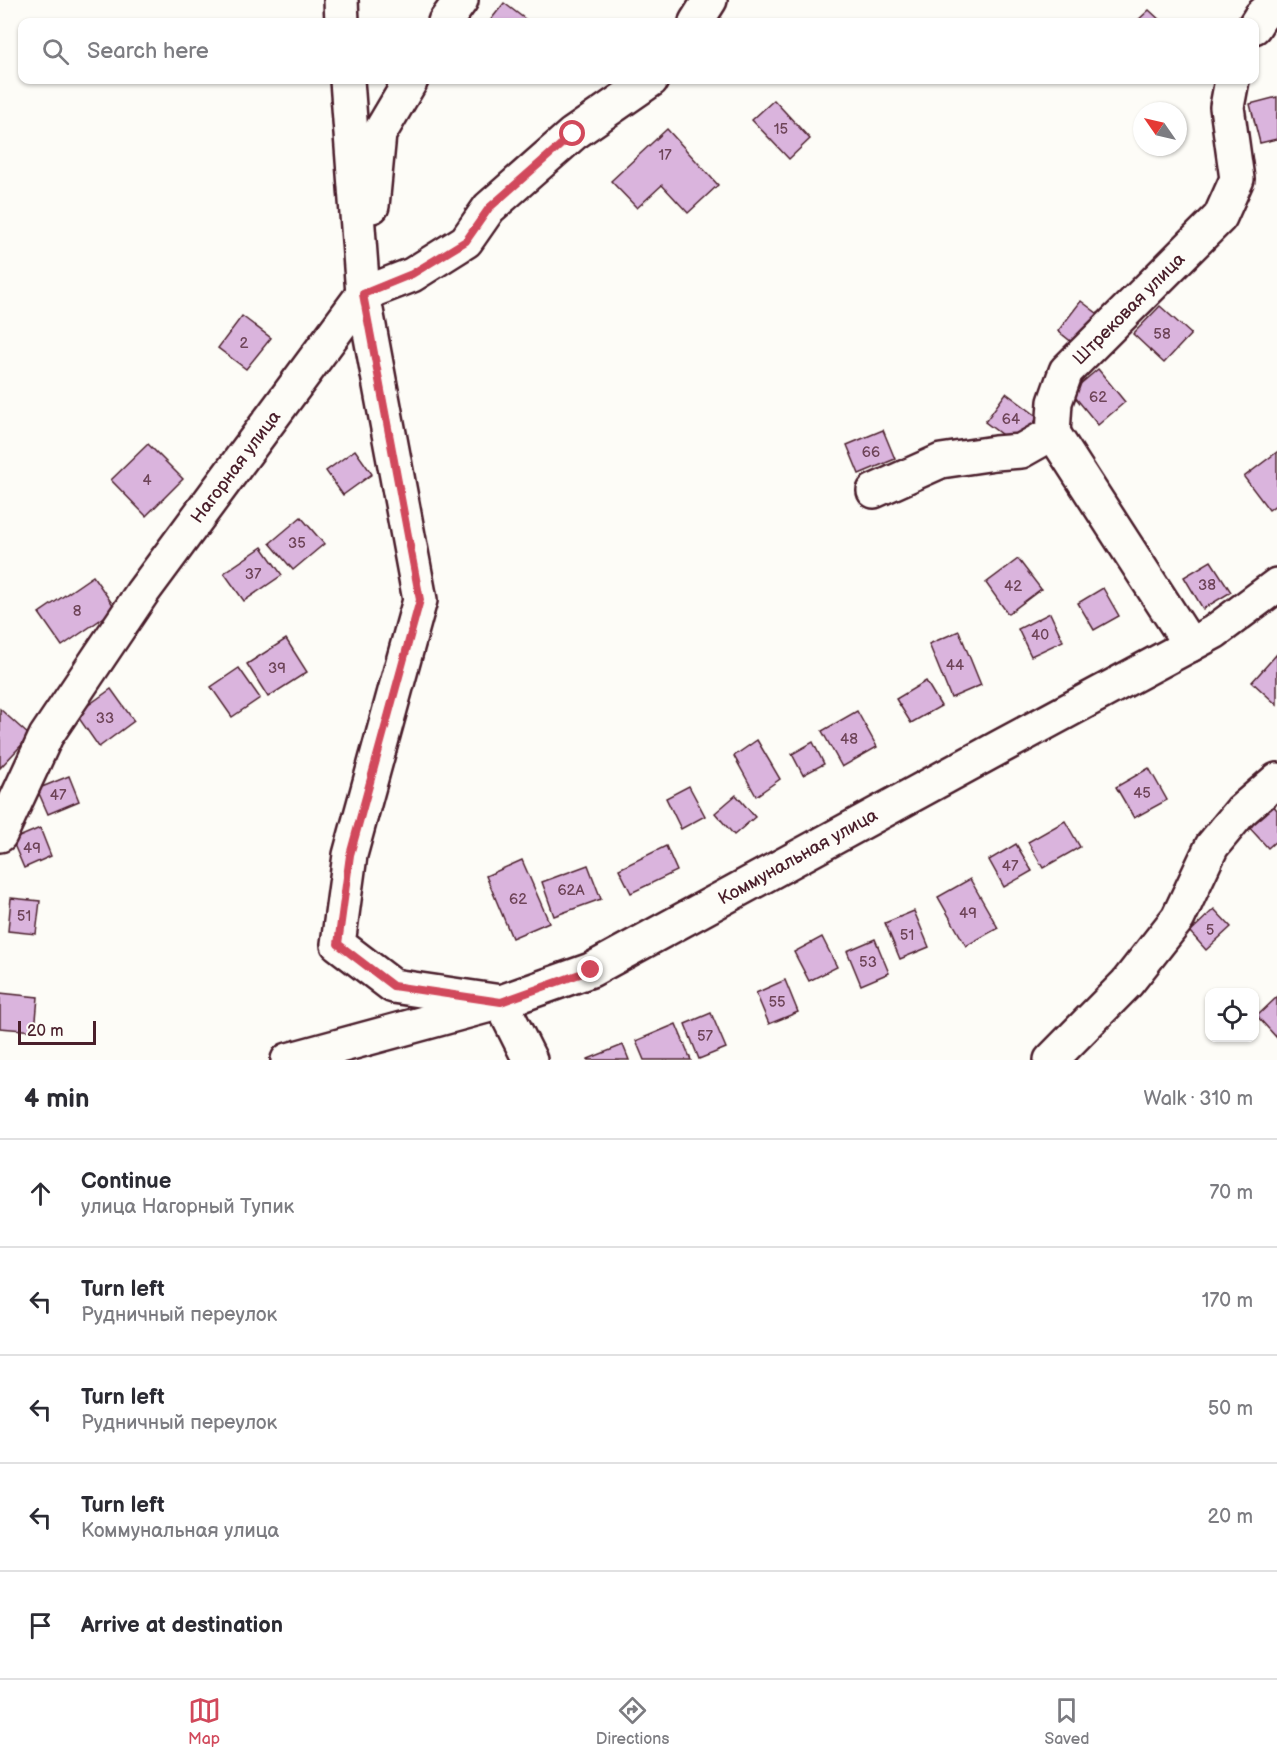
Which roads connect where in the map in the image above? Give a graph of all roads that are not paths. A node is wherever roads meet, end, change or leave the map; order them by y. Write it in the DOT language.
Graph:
graph roads {
  1 [pos="341,0"];
  2 [pos="710,0"];
  3 [pos="1277,2"];
  4 [pos="342,18"];
  5 [pos="699,18"];
  6 [pos="1259,19"];
  7 [pos="347,84"];
  8 [pos="409,84"];
  9 [pos="645,84"];
  10 [pos="1231,84"];
  11 [pos="363,294"];
  12 [pos="1053,433"];
  13 [pos="874,491"];
  14 [pos="1277,585"];
  15 [pos="1190,645"];
  16 [pos="1277,780"];
  17 [pos="0,835"];
  18 [pos="501,1002"];
  19 [pos="346,1052"];
  20 [pos="288,1060"];
  21 [pos="530,1060"];
  22 [pos="1051,1060"];
  1 -- 4 [label="street"];
  2 -- 5 [label="street"];
  3 -- 6 [label="street"];
  7 -- 11 [label="street"];
  8 -- 11 [label="street"];
  9 -- 11 [label="street"];
  10 -- 12 [label="street, Штрековая улица"];
  11 -- 17 [label="street, Нагорная улица"];
  11 -- 18 [label="street"];
  12 -- 13 [label="street"];
  12 -- 15 [label="street"];
  14 -- 15 [label="street, Коммунальная улица"];
  15 -- 18 [label="street, Коммунальная улица"];
  16 -- 22 [label="street"];
  18 -- 19 [label="street, Коммунальная улица"];
  18 -- 21 [label="street"];
  19 -- 20 [label="street, Коммунальная улица"];
}
